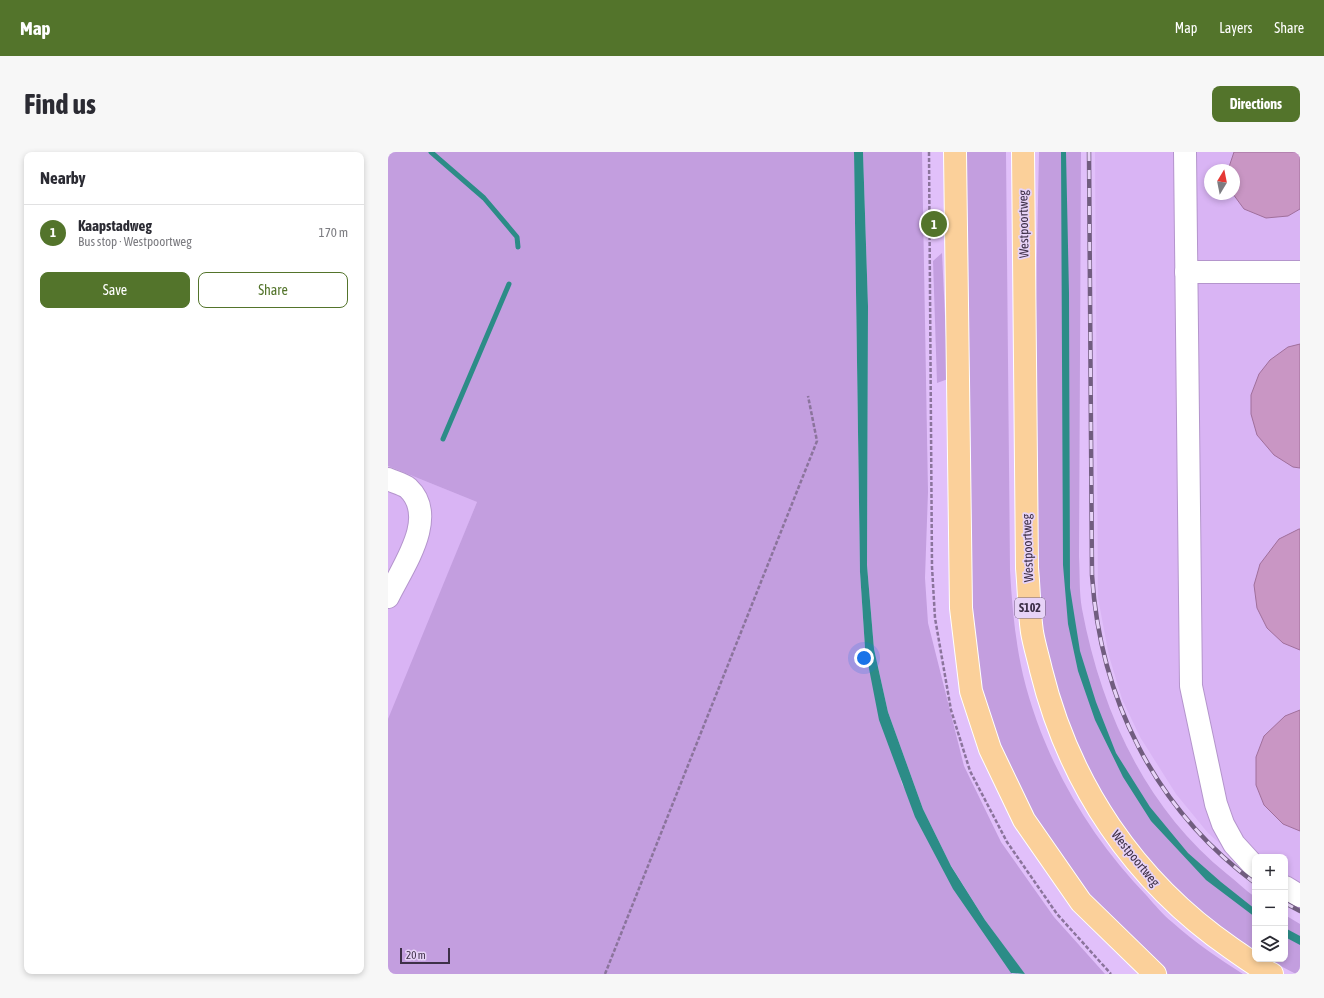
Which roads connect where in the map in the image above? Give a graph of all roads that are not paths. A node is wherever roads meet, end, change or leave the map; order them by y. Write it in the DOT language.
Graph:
graph roads {
  1 [pos="955,152"];
  2 [pos="1022,152"];
  3 [pos="1186,152"];
  4 [pos="1186,272"];
  5 [pos="1300,272"];
  6 [pos="388,479"];
  7 [pos="388,597"];
  8 [pos="1252,864"];
  9 [pos="1288,889"];
  10 [pos="1300,896"];
  11 [pos="1155,974"];
  12 [pos="1272,974"];
  1 -- 11 [label="main road"];
  2 -- 12 [label="main road, Westpoortweg / S102"];
  3 -- 4 [label="lane"];
  4 -- 5 [label="lane"];
  4 -- 8 [label="lane"];
  6 -- 7 [label="lane"];
  9 -- 10 [label="lane"];
}
